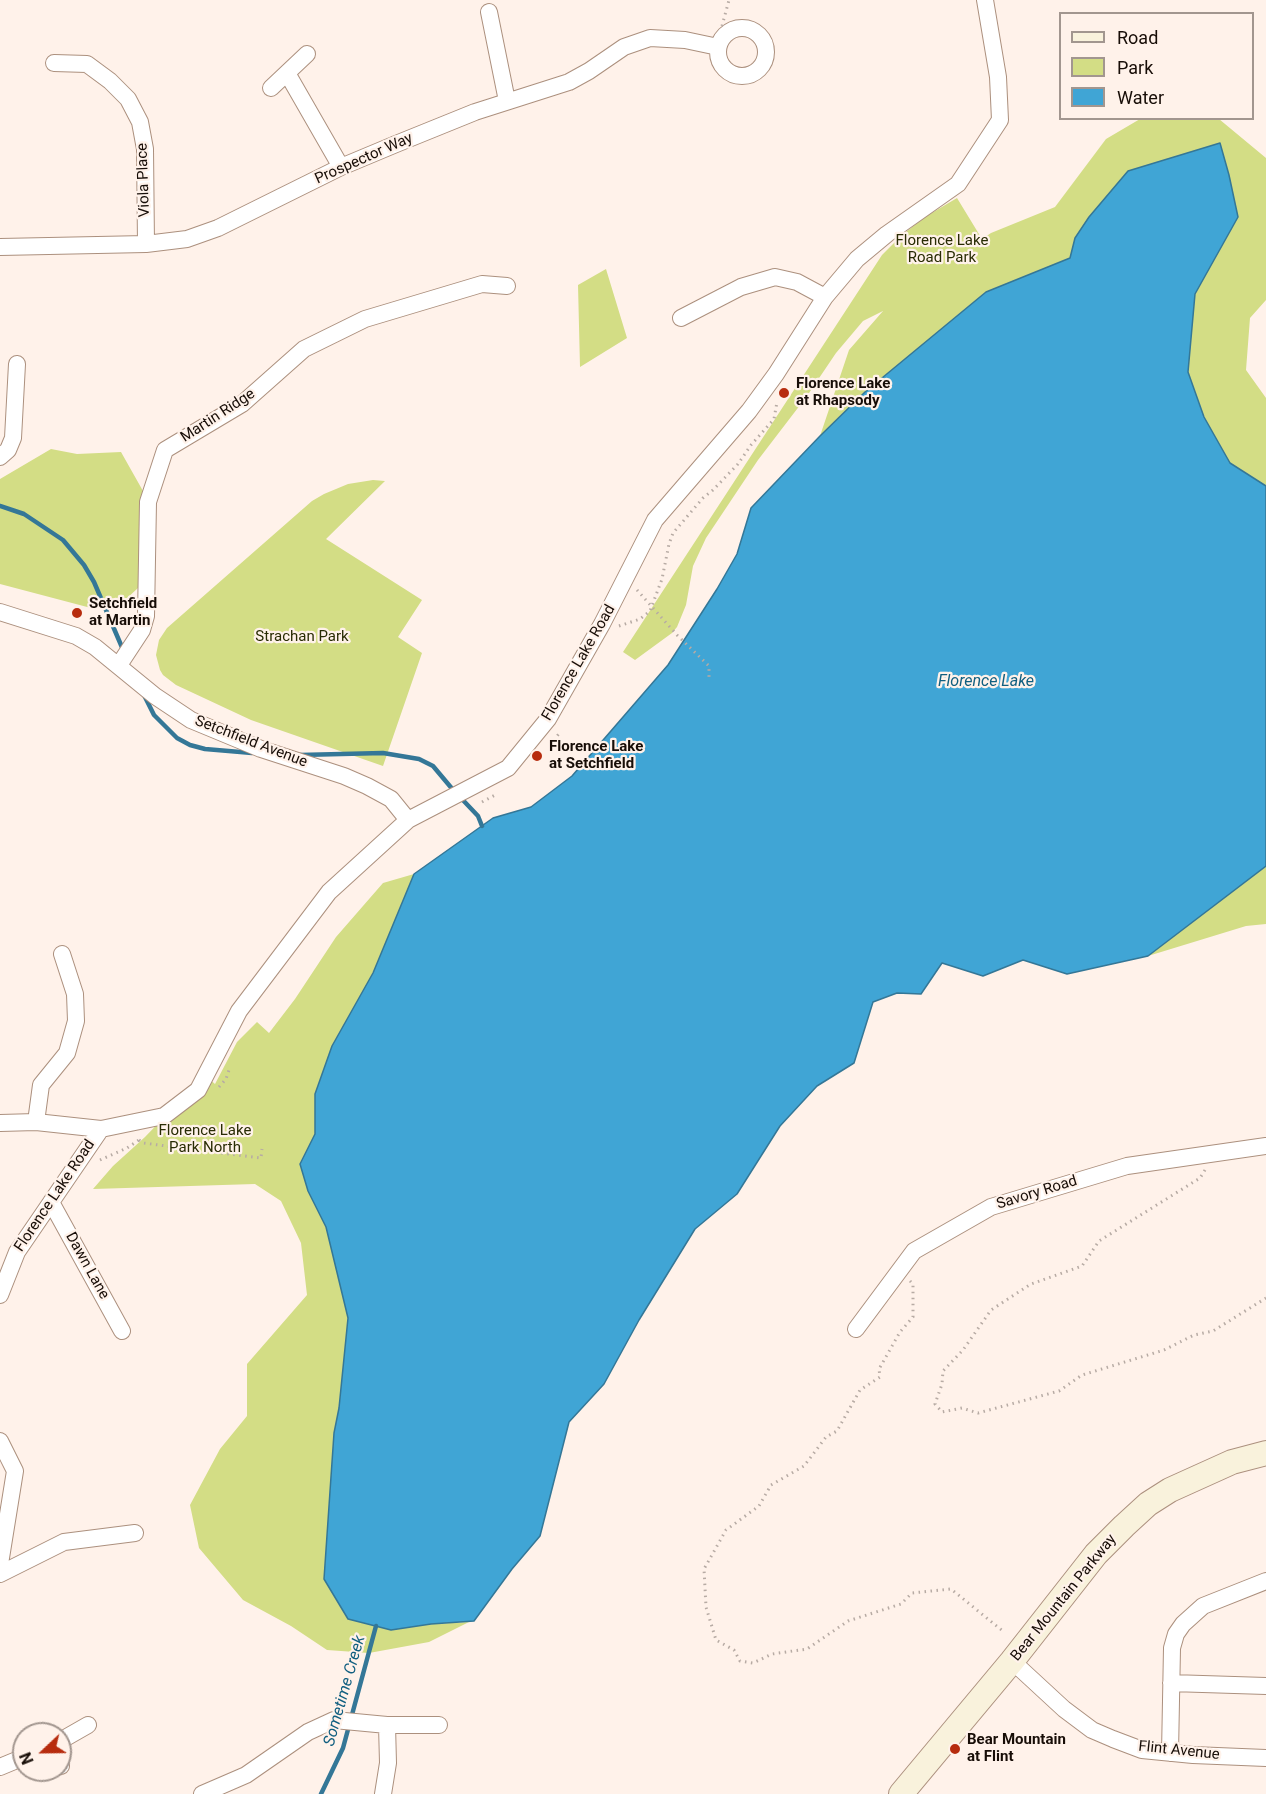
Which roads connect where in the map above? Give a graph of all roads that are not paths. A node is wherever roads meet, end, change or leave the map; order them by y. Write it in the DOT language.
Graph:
graph roads {
  1 [pos="985,0"];
  2 [pos="489,12"];
  3 [pos="718,47"];
  4 [pos="306,54"];
  5 [pos="54,63"];
  6 [pos="287,73"];
  7 [pos="271,88"];
  8 [pos="507,101"];
  9 [pos="341,167"];
  10 [pos="146,244"];
  11 [pos="0,247"];
  12 [pos="507,286"];
  13 [pos="825,297"];
  14 [pos="681,318"];
  15 [pos="17,364"];
  16 [pos="0,457"];
  17 [pos="0,612"];
  18 [pos="119,665"];
  19 [pos="408,820"];
  20 [pos="62,954"];
  21 [pos="36,1122"];
  22 [pos="0,1124"];
  23 [pos="101,1128"];
  24 [pos="1266,1146"];
  25 [pos="51,1202"];
  26 [pos="0,1295"];
  27 [pos="856,1329"];
  28 [pos="122,1330"];
  29 [pos="0,1441"];
  30 [pos="1266,1453"];
  31 [pos="135,1533"];
  32 [pos="0,1563"];
  33 [pos="0,1574"];
  34 [pos="1266,1581"];
  35 [pos="1012,1661"];
  36 [pos="1171,1683"];
  37 [pos="1266,1686"];
  38 [pos="88,1725"];
  39 [pos="387,1725"];
  40 [pos="439,1725"];
  41 [pos="72,1734"];
  42 [pos="1170,1753"];
  43 [pos="1266,1758"];
  44 [pos="202,1794"];
  45 [pos="383,1794"];
  46 [pos="901,1794"];
  1 -- 13 [label="street, Florence Lake Road"];
  2 -- 8 [label="street"];
  3 -- 8 [label="street, Prospector Way"];
  4 -- 6 [label="street"];
  5 -- 10 [label="street, Viola Place"];
  6 -- 7 [label="street"];
  6 -- 9 [label="street"];
  8 -- 9 [label="street, Prospector Way"];
  9 -- 10 [label="street, Prospector Way"];
  10 -- 11 [label="street, Prospector Way"];
  12 -- 18 [label="street, Martin Ridge"];
  13 -- 14 [label="street"];
  13 -- 19 [label="street, Florence Lake Road"];
  15 -- 16 [label="street"];
  17 -- 18 [label="street, Setchfield Avenue"];
  18 -- 19 [label="street, Setchfield Avenue"];
  19 -- 23 [label="street, Florence Lake Road"];
  20 -- 21 [label="street"];
  21 -- 22 [label="street"];
  21 -- 23 [label="street"];
  23 -- 25 [label="street, Florence Lake Road"];
  24 -- 27 [label="street, Savory Road"];
  25 -- 26 [label="street, Florence Lake Road"];
  25 -- 28 [label="street, Dawn Lane"];
  29 -- 32 [label="street"];
  30 -- 35 [label="street, Bear Mountain Parkway"];
  31 -- 33 [label="street"];
  34 -- 36 [label="street"];
  35 -- 42 [label="street, Flint Avenue"];
  35 -- 46 [label="street, Bear Mountain Parkway"];
  36 -- 37 [label="street"];
  36 -- 42 [label="street"];
  38 -- 41 [label="street"];
  39 -- 40 [label="street"];
  39 -- 44 [label="street"];
  39 -- 45 [label="street"];
  42 -- 43 [label="street, Flint Avenue"];
}
